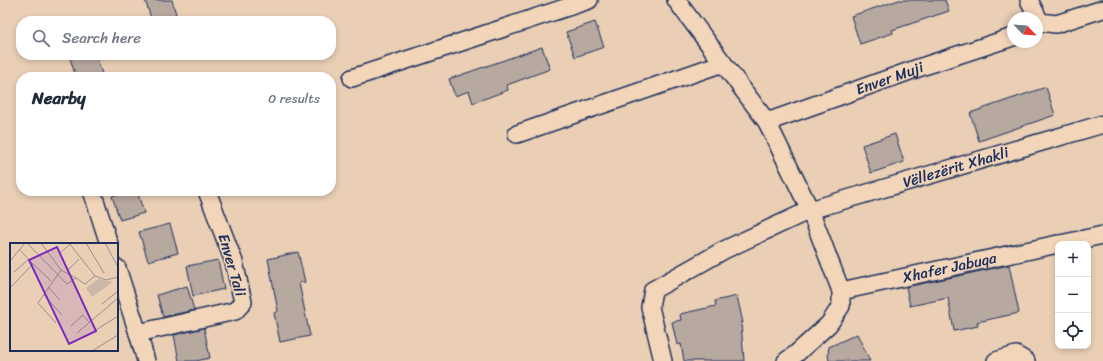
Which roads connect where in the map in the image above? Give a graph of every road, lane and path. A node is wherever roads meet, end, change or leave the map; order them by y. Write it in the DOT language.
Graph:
graph roads {
  1 [pos="589,0"];
  2 [pos="676,0"];
  3 [pos="1029,0"];
  4 [pos="1103,9"];
  5 [pos="1034,12"];
  6 [pos="1043,23"];
  7 [pos="1007,39"];
  8 [pos="723,63"];
  9 [pos="352,78"];
  10 [pos="767,122"];
  11 [pos="1103,124"];
  12 [pos="517,134"];
  13 [pos="94,196"];
  14 [pos="209,196"];
  15 [pos="810,210"];
  16 [pos="1103,235"];
  17 [pos="1074,241"];
  18 [pos="109,243"];
  19 [pos="1055,245"];
  20 [pos="118,271"];
  21 [pos="841,291"];
  22 [pos="138,333"];
  23 [pos="795,358"];
  24 [pos="146,361"];
  25 [pos="663,361"];
  26 [pos="996,361"];
  27 [pos="1026,361"];
  1 -- 9 [label="street"];
  2 -- 8 [label="street"];
  3 -- 5 [label="street"];
  4 -- 6 [label="street"];
  7 -- 10 [label="street, Enver Muji"];
  8 -- 10 [label="street"];
  8 -- 12 [label="street"];
  10 -- 15 [label="street"];
  11 -- 15 [label="street, Vëllezërit Xhakli"];
  13 -- 18 [label="street"];
  14 -- 22 [label="street, Enver Tali"];
  15 -- 21 [label="street"];
  15 -- 25 [label="street, Vëllezërit Xhakli"];
  16 -- 17 [label="street, Xhafer Jabuqa"];
  19 -- 21 [label="street, Xhafer Jabuqa"];
  20 -- 22 [label="street"];
  21 -- 23 [label="street"];
  22 -- 24 [label="street"];
  26 -- 27 [label="street"];
}
